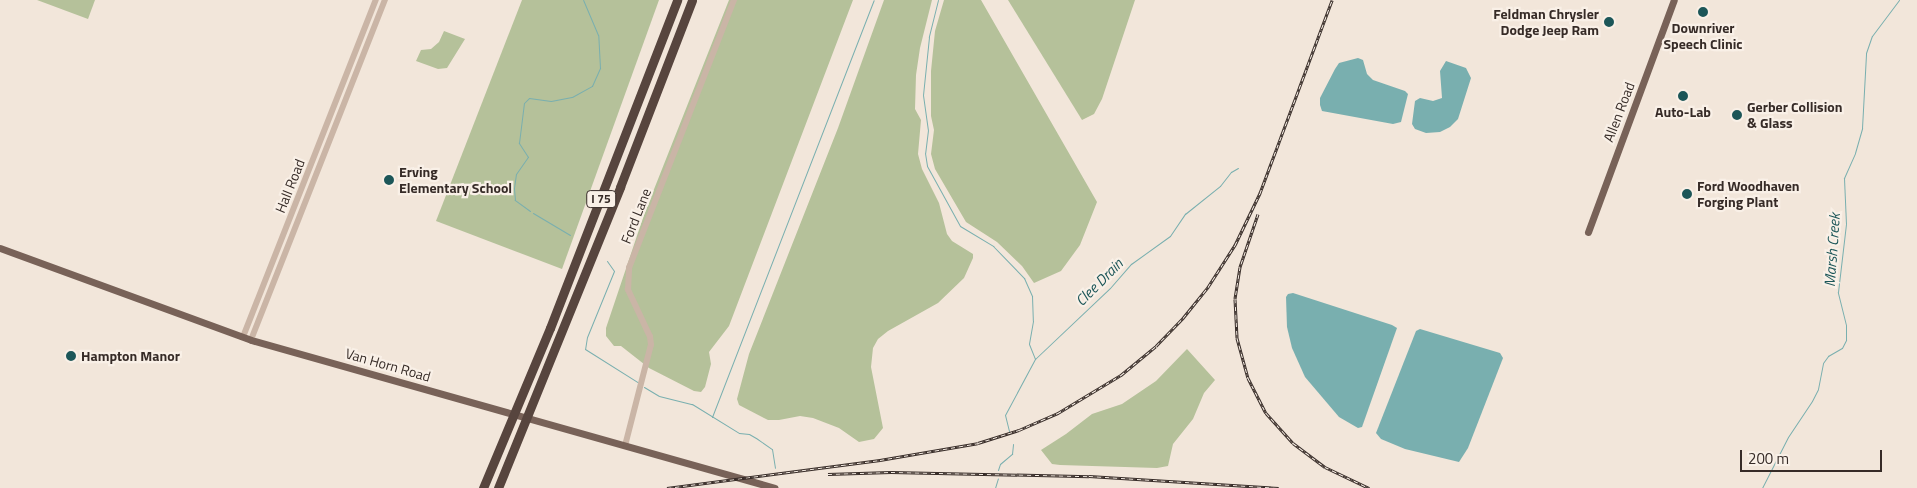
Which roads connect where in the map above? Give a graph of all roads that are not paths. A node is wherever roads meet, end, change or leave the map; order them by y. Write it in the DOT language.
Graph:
graph roads {
  1 [pos="376,0"];
  2 [pos="385,0"];
  3 [pos="677,0"];
  4 [pos="692,0"];
  5 [pos="734,0"];
  6 [pos="1674,0"];
  7 [pos="359,44"];
  8 [pos="366,47"];
  9 [pos="305,181"];
  10 [pos="312,184"];
  11 [pos="1588,232"];
  12 [pos="0,248"];
  13 [pos="244,337"];
  14 [pos="251,340"];
  15 [pos="625,446"];
  16 [pos="483,488"];
  17 [pos="498,488"];
  18 [pos="774,488"];
  1 -- 7 [label="street, Hall Road"];
  2 -- 8 [label="street, Hall Road"];
  3 -- 16 [label="highway, I 75"];
  4 -- 17 [label="highway, I 75"];
  5 -- 15 [label="street, Ford Lane"];
  6 -- 11 [label="main road, Allen Road"];
  7 -- 8 [label="street"];
  7 -- 9 [label="street, Hall Road"];
  8 -- 10 [label="street, Hall Road"];
  9 -- 10 [label="street"];
  9 -- 13 [label="street, Hall Road"];
  10 -- 14 [label="street, Hall Road"];
  12 -- 13 [label="main road, Van Horn Road"];
  13 -- 14 [label="main road, Van Horn Road"];
  14 -- 15 [label="main road, Van Horn Road"];
  15 -- 18 [label="main road, Van Horn Road"];
}
